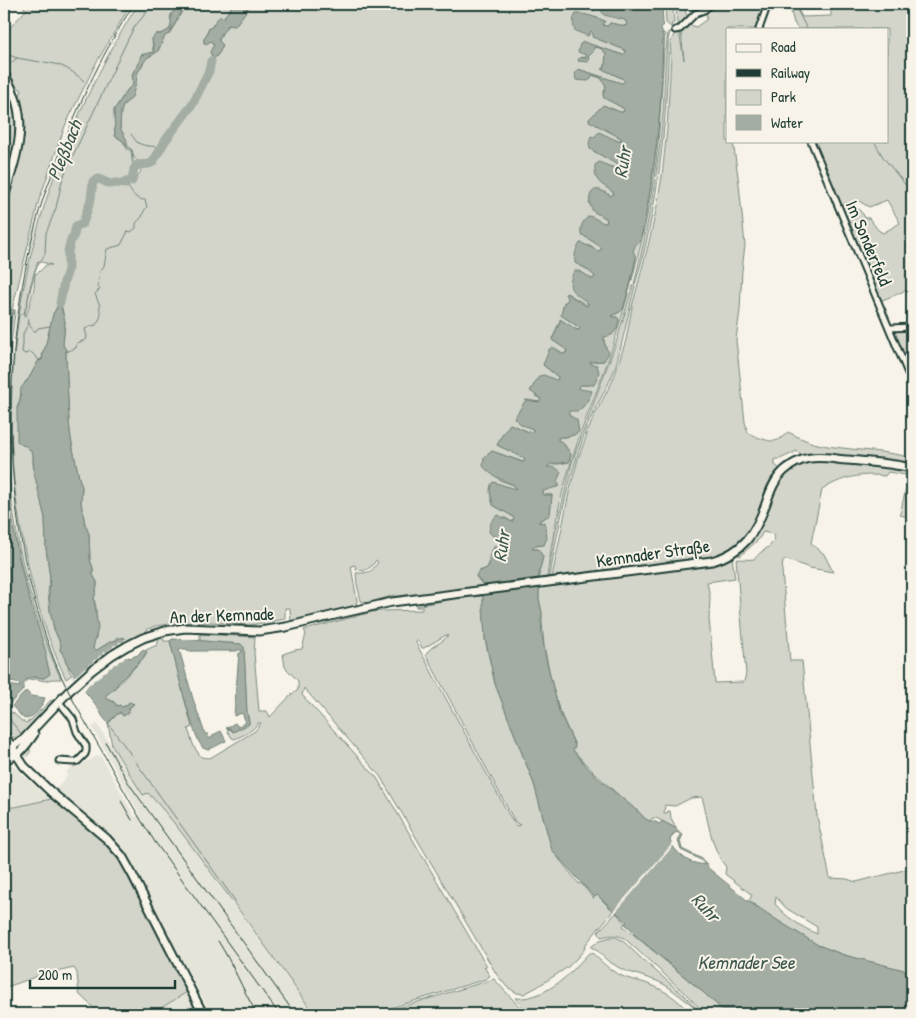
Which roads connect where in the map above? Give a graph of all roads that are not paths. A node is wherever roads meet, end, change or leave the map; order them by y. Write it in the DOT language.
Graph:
graph roads {
  1 [pos="711,4"];
  2 [pos="768,4"];
  3 [pos="759,28"];
  4 [pos="675,30"];
  5 [pos="4,74"];
  6 [pos="811,142"];
  7 [pos="4,198"];
  8 [pos="912,326"];
  9 [pos="890,328"];
  10 [pos="912,383"];
  11 [pos="912,468"];
  12 [pos="466,593"];
  13 [pos="59,702"];
  14 [pos="42,720"];
  15 [pos="4,735"];
  16 [pos="7,748"];
  17 [pos="14,756"];
  18 [pos="4,760"];
  19 [pos="59,761"];
  20 [pos="203,1014"];
  1 -- 4 [label="street"];
  2 -- 3 [label="street"];
  5 -- 7 [label="main road"];
  6 -- 9 [label="street, Im Sonderfeld"];
  8 -- 9 [label="street"];
  9 -- 10 [label="street, Im Sonderfeld"];
  11 -- 12 [label="main road, Kemnader Straße"];
  12 -- 13 [label="main road, An der Kemnade"];
  13 -- 14 [label="main road, An der Kemnade"];
  13 -- 19 [label="street"];
  14 -- 16 [label="main road, An der Kemnade"];
  14 -- 17 [label="main road, An der Kemnade"];
  15 -- 16 [label="main road"];
  16 -- 17 [label="main road"];
  17 -- 18 [label="main road"];
  17 -- 20 [label="main road"];
}
